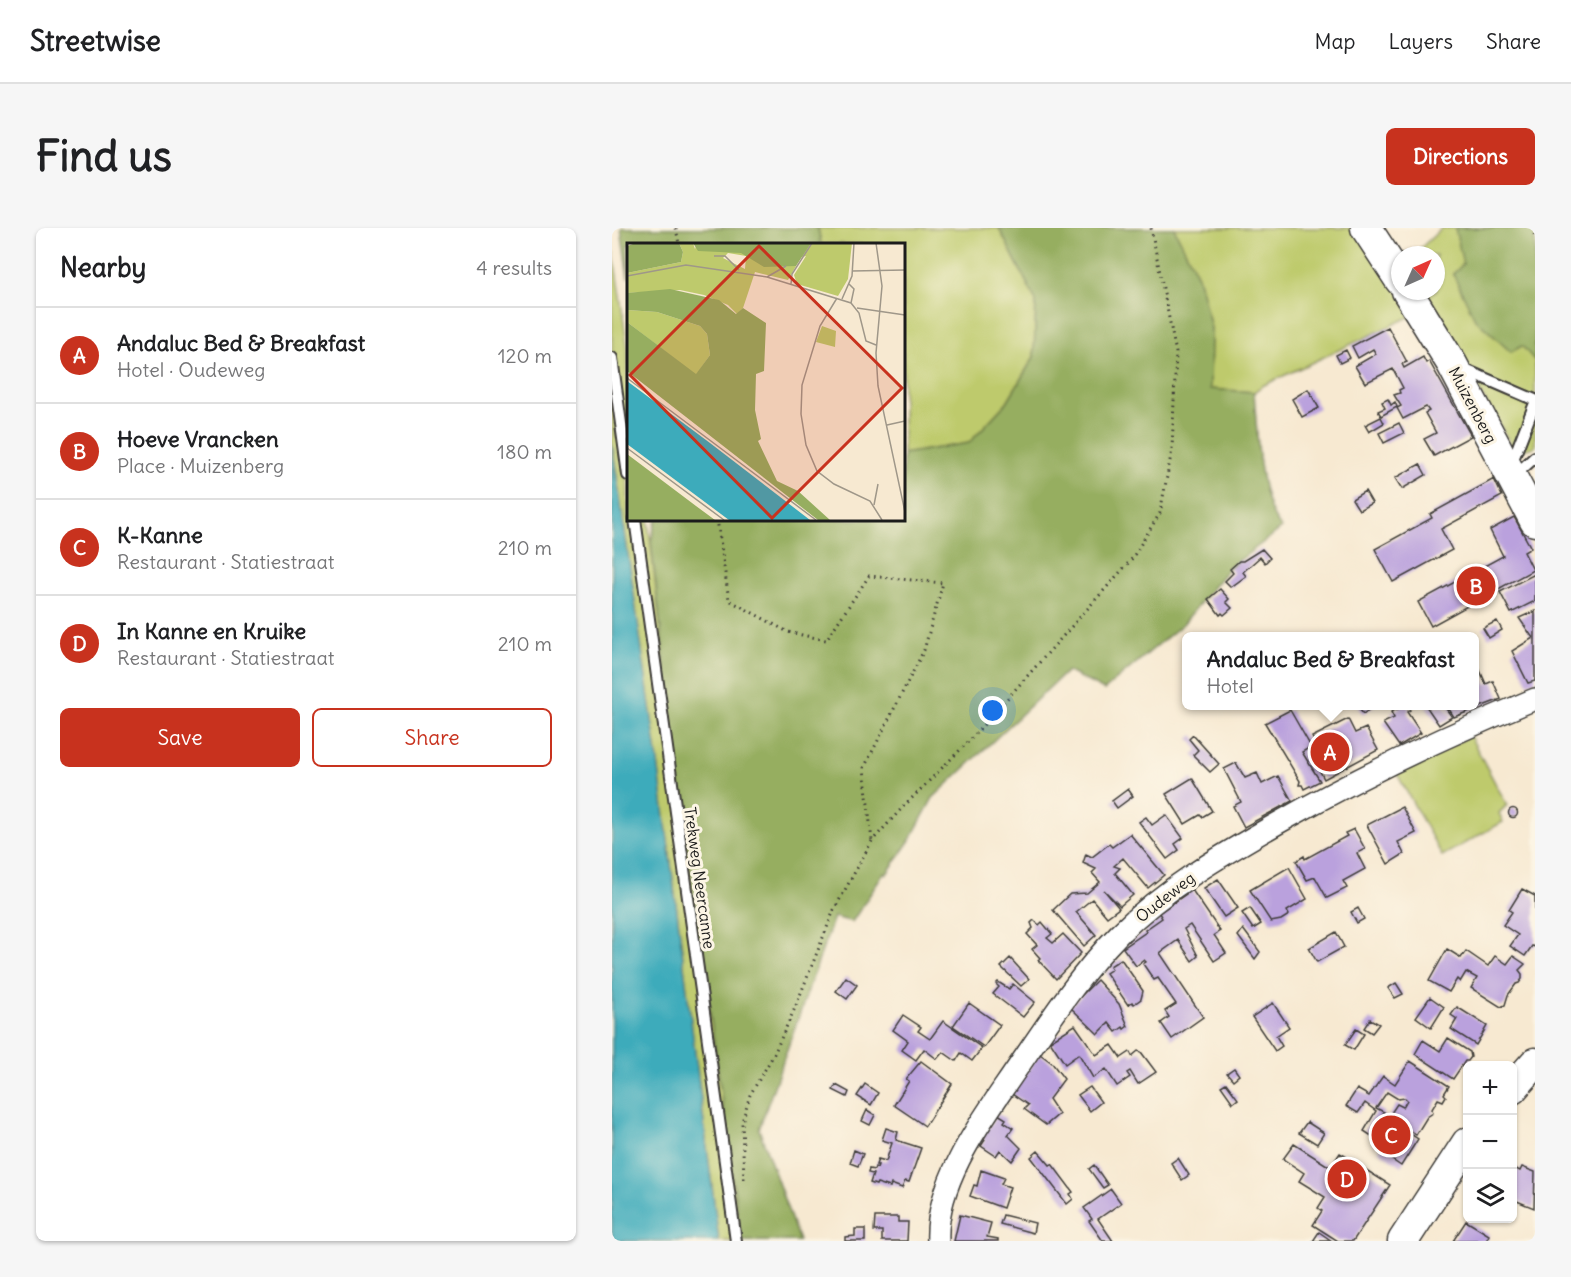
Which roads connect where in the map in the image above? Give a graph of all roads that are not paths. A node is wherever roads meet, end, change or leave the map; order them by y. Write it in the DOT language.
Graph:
graph roads {
  1 [pos="1374,236"];
  2 [pos="1391,265"];
  3 [pos="1413,300"];
  4 [pos="612,358"];
  5 [pos="1452,364"];
  6 [pos="1535,401"];
  7 [pos="1535,457"];
  8 [pos="627,468"];
  9 [pos="1512,478"];
  10 [pos="635,520"];
  11 [pos="1535,521"];
  12 [pos="1535,699"];
  13 [pos="1535,1063"];
  14 [pos="1517,1083"];
  15 [pos="1463,1149"];
  16 [pos="736,1241"];
  17 [pos="938,1241"];
  18 [pos="1403,1241"];
  1 -- 2 [label="street"];
  3 -- 5 [label="street, Muizenberg"];
  4 -- 8 [label="lane"];
  5 -- 6 [label="lane"];
  5 -- 9 [label="street, Muizenberg"];
  6 -- 9 [label="lane"];
  7 -- 9 [label="lane"];
  9 -- 11 [label="street, Muizenberg"];
  10 -- 16 [label="lane, Trekweg Neercanne"];
  12 -- 17 [label="street, Oudeweg"];
  13 -- 14 [label="street"];
  15 -- 18 [label="street"];
}
